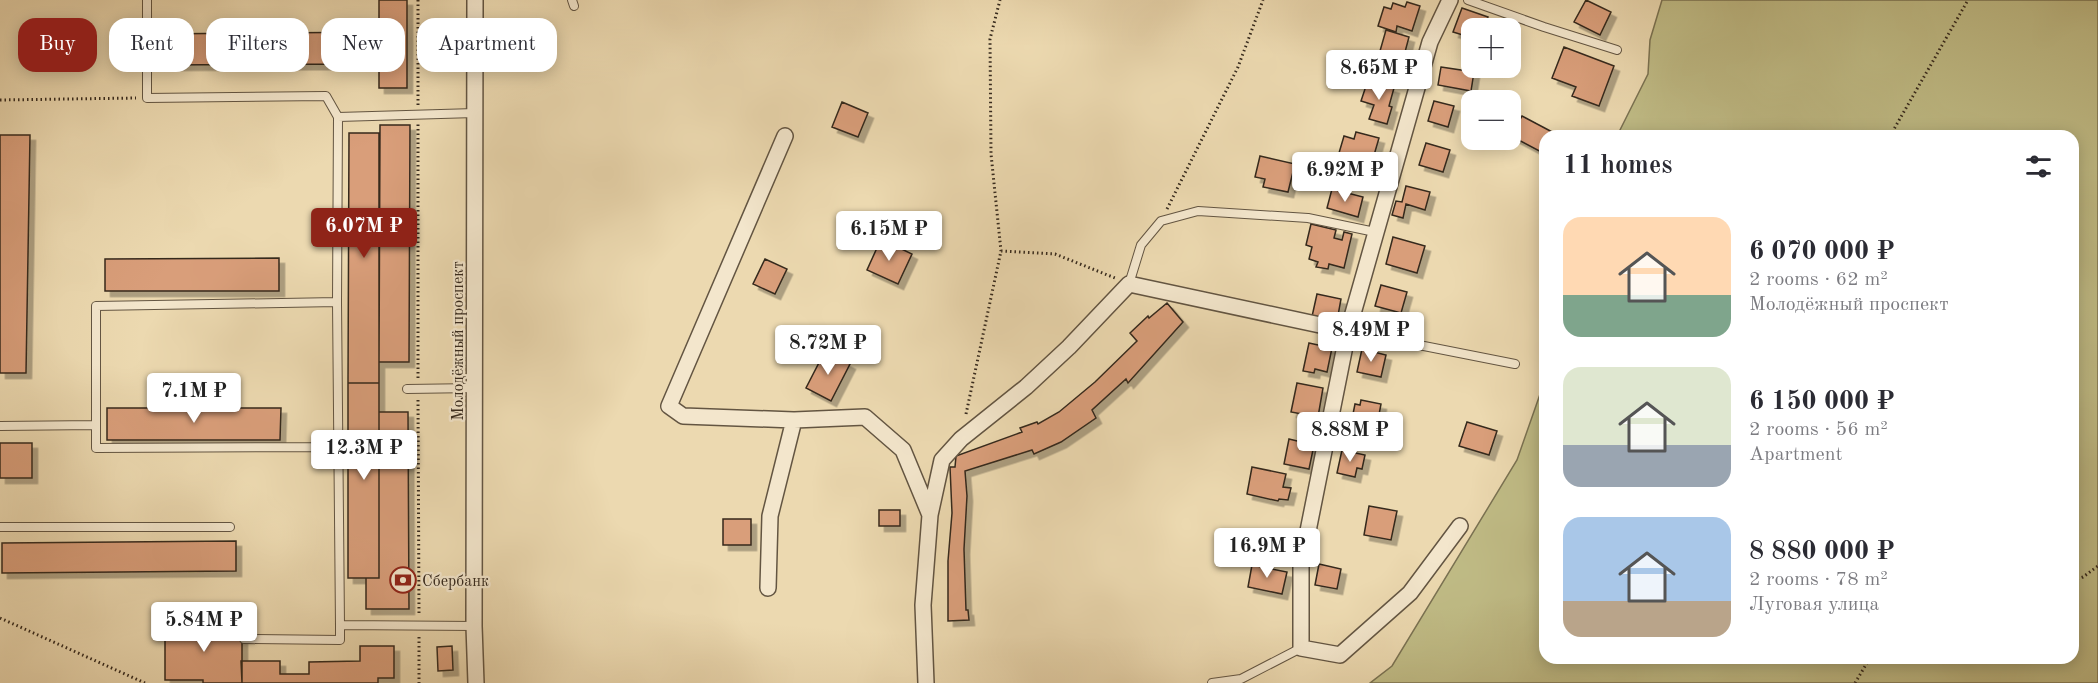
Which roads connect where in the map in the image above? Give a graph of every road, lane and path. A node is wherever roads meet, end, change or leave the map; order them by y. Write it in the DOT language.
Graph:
graph roads {
  1 [pos="147,0"];
  2 [pos="418,0"];
  3 [pos="475,0"];
  4 [pos="1000,0"];
  5 [pos="1263,0"];
  6 [pos="1450,0"];
  7 [pos="1468,0"];
  8 [pos="1968,0"];
  9 [pos="1617,50"];
  10 [pos="147,98"];
  11 [pos="0,100"];
  12 [pos="476,113"];
  13 [pos="418,114"];
  14 [pos="338,117"];
  15 [pos="1893,130"];
  16 [pos="785,136"];
  17 [pos="1161,221"];
  18 [pos="1375,232"];
  19 [pos="1001,251"];
  20 [pos="1129,284"];
  21 [pos="337,302"];
  22 [pos="1348,331"];
  23 [pos="1515,364"];
  24 [pos="475,387"];
  25 [pos="418,388"];
  26 [pos="407,389"];
  27 [pos="794,420"];
  28 [pos="96,425"];
  29 [pos="0,426"];
  30 [pos="961,439"];
  31 [pos="338,447"];
  32 [pos="930,515"];
  33 [pos="1460,526"];
  34 [pos="0,527"];
  35 [pos="231,527"];
  36 [pos="2098,566"];
  37 [pos="2079,578"];
  38 [pos="768,588"];
  39 [pos="0,618"];
  40 [pos="340,625"];
  41 [pos="419,626"];
  42 [pos="474,626"];
  43 [pos="244,639"];
  44 [pos="1301,648"];
  45 [pos="1867,664"];
  46 [pos="146,683"];
  47 [pos="419,683"];
  48 [pos="476,683"];
  49 [pos="926,683"];
  50 [pos="1212,683"];
  51 [pos="1856,683"];
  1 -- 10 [label="lane"];
  2 -- 13 [label="path"];
  3 -- 12 [label="street, Молодёжный проспект"];
  4 -- 19 [label="path"];
  5 -- 17 [label="path"];
  6 -- 18 [label="street"];
  7 -- 9 [label="lane"];
  8 -- 15 [label="path"];
  10 -- 11 [label="path"];
  10 -- 14 [label="lane"];
  12 -- 13 [label="lane"];
  12 -- 24 [label="street, Молодёжный проспект"];
  13 -- 14 [label="lane"];
  13 -- 25 [label="path"];
  14 -- 21 [label="lane"];
  16 -- 27 [label="street"];
  17 -- 18 [label="lane"];
  17 -- 20 [label="lane"];
  18 -- 22 [label="street"];
  19 -- 20 [label="path"];
  19 -- 30 [label="path"];
  20 -- 22 [label="street"];
  20 -- 30 [label="street"];
  21 -- 28 [label="lane"];
  21 -- 31 [label="lane"];
  22 -- 23 [label="lane"];
  22 -- 44 [label="street"];
  24 -- 25 [label="lane"];
  24 -- 42 [label="street, Молодёжный проспект"];
  25 -- 26 [label="lane"];
  25 -- 41 [label="path"];
  27 -- 32 [label="street"];
  27 -- 38 [label="street"];
  28 -- 29 [label="lane"];
  28 -- 31 [label="lane"];
  30 -- 32 [label="street"];
  31 -- 40 [label="lane"];
  32 -- 49 [label="street"];
  33 -- 44 [label="street"];
  34 -- 35 [label="lane"];
  36 -- 37 [label="path"];
  39 -- 46 [label="path"];
  40 -- 41 [label="lane"];
  40 -- 43 [label="lane"];
  41 -- 42 [label="lane"];
  41 -- 47 [label="path"];
  42 -- 48 [label="street, Молодёжный проспект"];
  44 -- 50 [label="lane"];
  45 -- 51 [label="path"];
}
